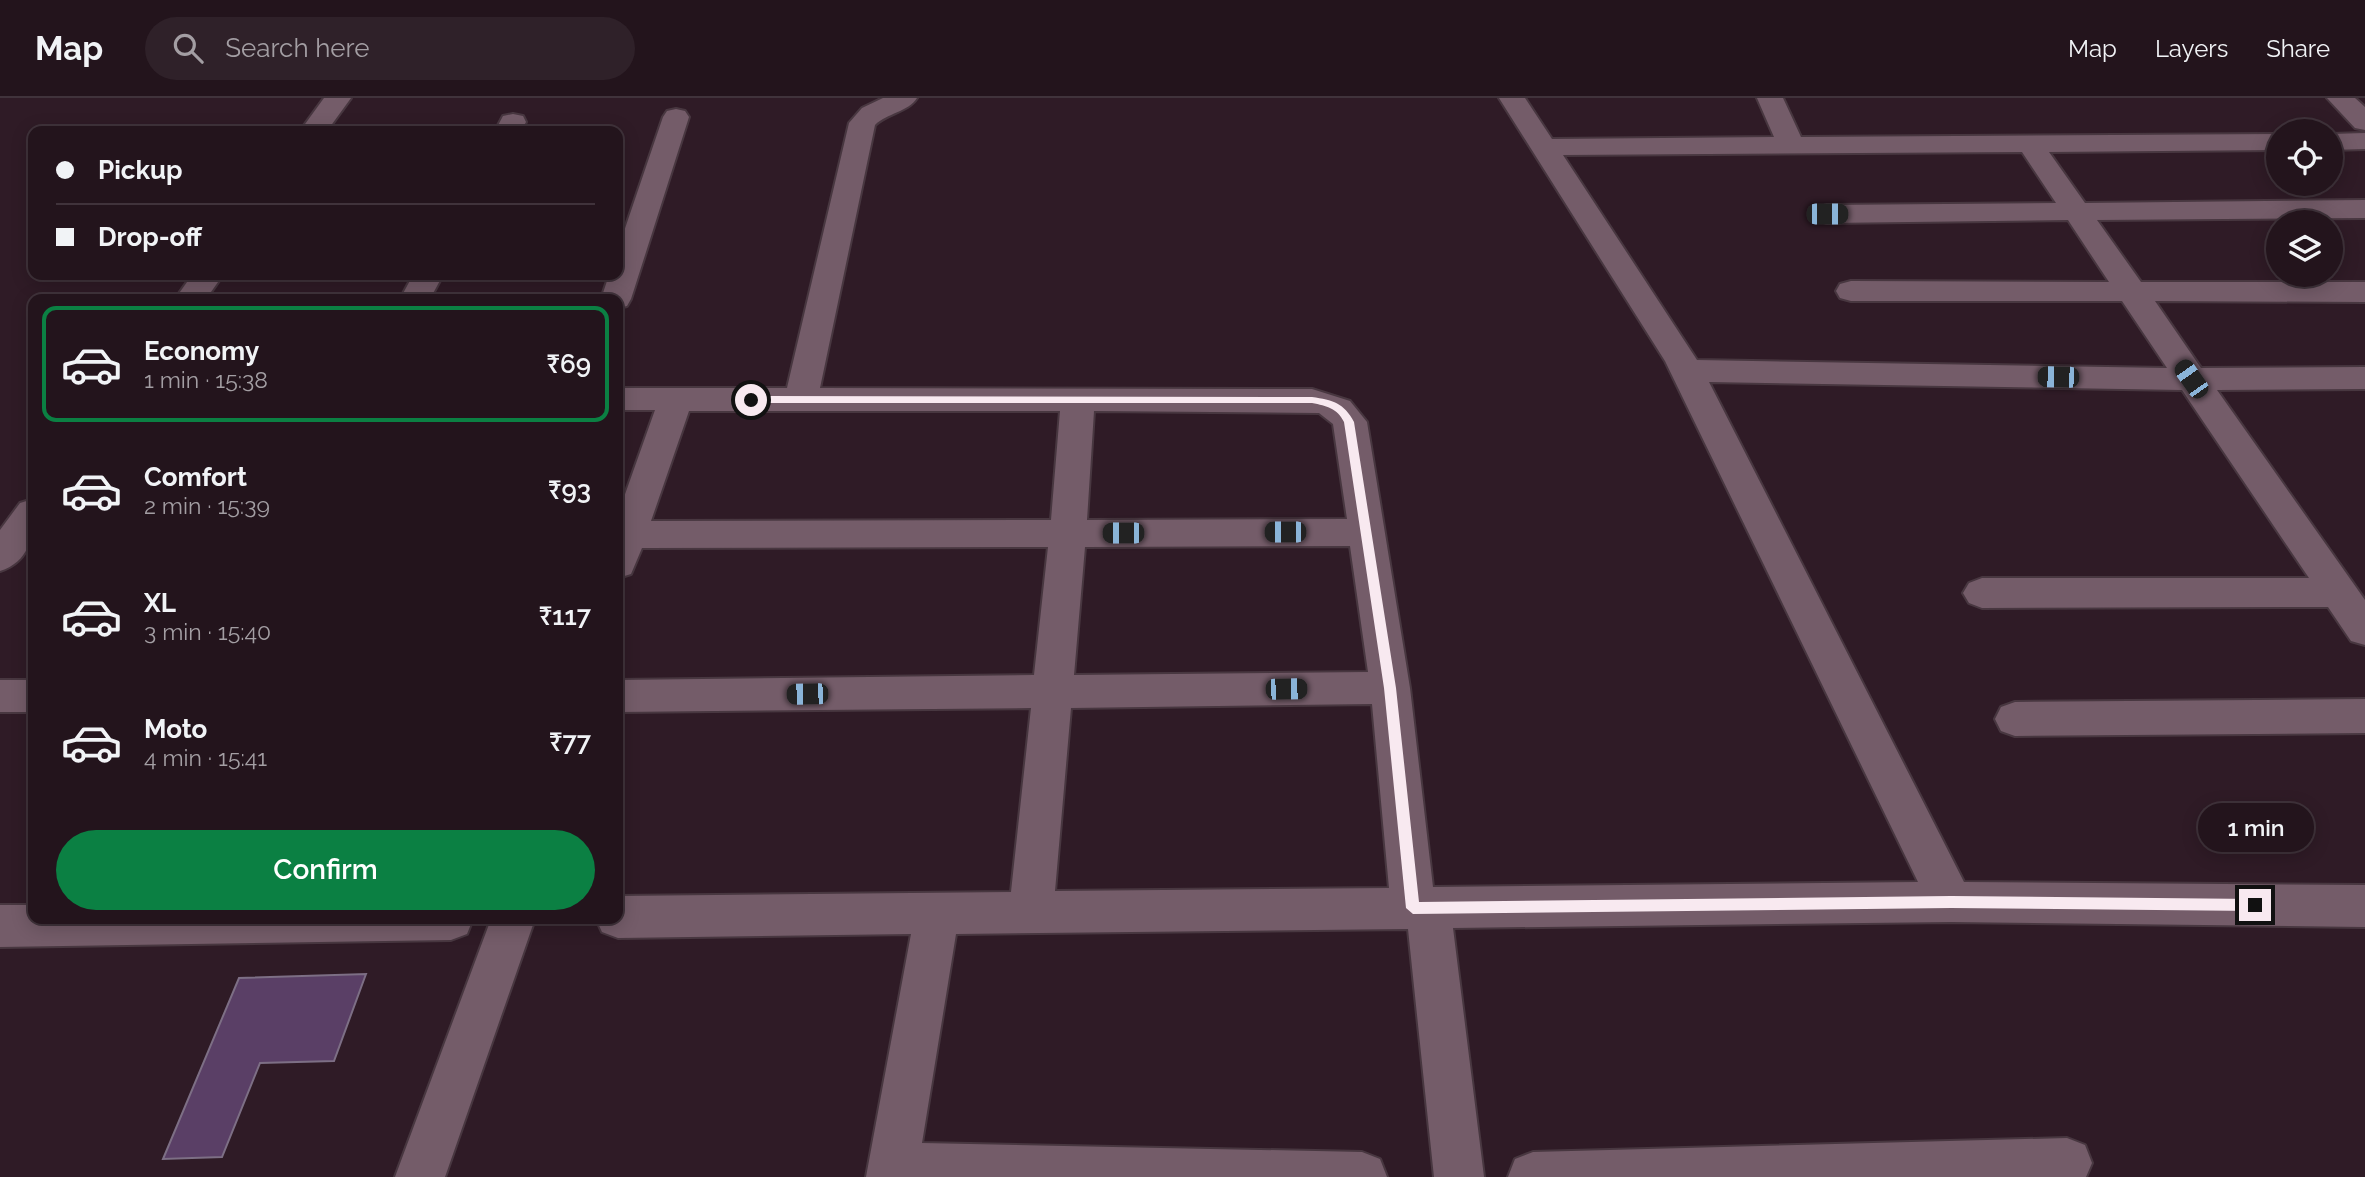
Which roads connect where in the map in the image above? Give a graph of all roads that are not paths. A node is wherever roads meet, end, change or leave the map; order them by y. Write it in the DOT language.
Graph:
graph roads {
  1 [pos="338,98"];
  2 [pos="904,98"];
  3 [pos="1512,98"];
  4 [pos="1770,98"];
  5 [pos="2340,98"];
  6 [pos="676,117"];
  7 [pos="2365,122"];
  8 [pos="317,126"];
  9 [pos="2266,142"];
  10 [pos="2346,142"];
  11 [pos="2030,144"];
  12 [pos="1791,145"];
  13 [pos="1543,147"];
  14 [pos="2365,166"];
  15 [pos="2365,209"];
  16 [pos="2076,212"];
  17 [pos="1827,214"];
  18 [pos="623,278"];
  19 [pos="1851,291"];
  20 [pos="2131,292"];
  21 [pos="2365,292"];
  22 [pos="1686,371"];
  23 [pos="2365,377"];
  24 [pos="2191,379"];
  25 [pos="623,399"];
  26 [pos="676,399"];
  27 [pos="801,400"];
  28 [pos="1078,400"];
  29 [pos="1366,532"];
  30 [pos="1069,533"];
  31 [pos="623,539"];
  32 [pos="623,544"];
  33 [pos="2339,592"];
  34 [pos="1982,593"];
  35 [pos="2365,630"];
  36 [pos="1390,688"];
  37 [pos="1051,692"];
  38 [pos="0,696"];
  39 [pos="28,696"];
  40 [pos="623,696"];
  41 [pos="2365,716"];
  42 [pos="2015,719"];
  43 [pos="1951,902"];
  44 [pos="2365,906"];
  45 [pos="1420,908"];
  46 [pos="1031,912"];
  47 [pos="937,914"];
  48 [pos="623,917"];
  49 [pos="42,924"];
  50 [pos="511,924"];
  51 [pos="0,926"];
  52 [pos="2067,1163"];
  53 [pos="892,1172"];
  54 [pos="420,1177"];
  55 [pos="1362,1177"];
  56 [pos="1459,1177"];
  57 [pos="1533,1177"];
  1 -- 8 [label="street"];
  2 -- 27 [label="street"];
  3 -- 13 [label="street"];
  4 -- 12 [label="street"];
  5 -- 7 [label="street"];
  6 -- 18 [label="street"];
  9 -- 11 [label="street"];
  10 -- 14 [label="street"];
  11 -- 12 [label="street"];
  11 -- 16 [label="street"];
  12 -- 13 [label="street"];
  13 -- 22 [label="street"];
  15 -- 16 [label="street"];
  16 -- 17 [label="street"];
  16 -- 20 [label="street"];
  19 -- 20 [label="street"];
  20 -- 21 [label="street"];
  20 -- 24 [label="street"];
  22 -- 24 [label="street"];
  22 -- 43 [label="street"];
  23 -- 24 [label="street"];
  24 -- 33 [label="street"];
  25 -- 26 [label="street"];
  26 -- 27 [label="street"];
  26 -- 31 [label="street"];
  27 -- 28 [label="street"];
  28 -- 29 [label="street"];
  28 -- 30 [label="street"];
  29 -- 30 [label="street"];
  29 -- 36 [label="street"];
  30 -- 32 [label="street"];
  30 -- 37 [label="street"];
  33 -- 34 [label="street"];
  33 -- 35 [label="street"];
  36 -- 37 [label="street"];
  36 -- 45 [label="street"];
  37 -- 40 [label="street"];
  37 -- 46 [label="street"];
  38 -- 39 [label="street"];
  41 -- 42 [label="street"];
  43 -- 44 [label="street"];
  43 -- 45 [label="street"];
  45 -- 46 [label="street"];
  45 -- 56 [label="street"];
  46 -- 47 [label="street"];
  47 -- 48 [label="street"];
  47 -- 53 [label="street"];
  49 -- 51 [label="street"];
  50 -- 54 [label="street"];
  52 -- 57 [label="street"];
  53 -- 55 [label="street"];
}
